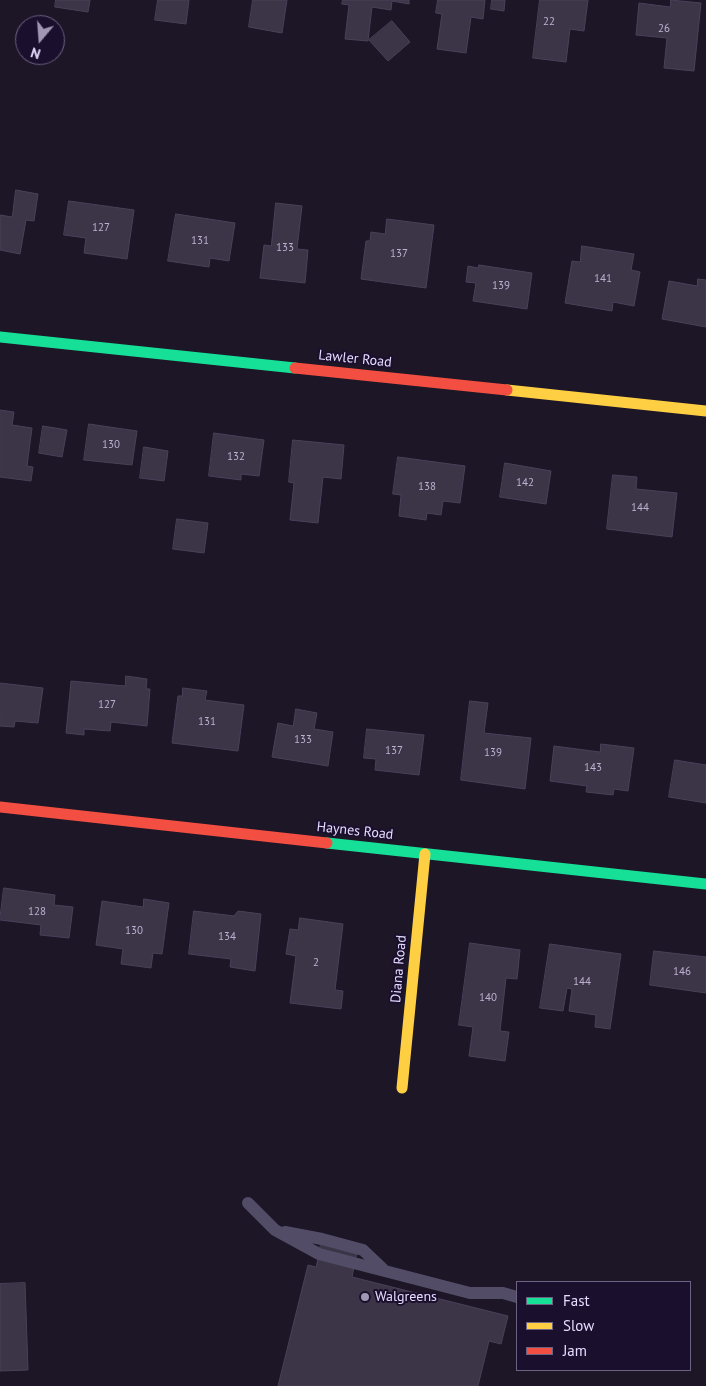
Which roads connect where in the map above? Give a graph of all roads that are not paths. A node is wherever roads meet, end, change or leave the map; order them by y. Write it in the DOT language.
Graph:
graph roads {
  1 [pos="0,337"];
  2 [pos="706,411"];
  3 [pos="0,807"];
  4 [pos="425,854"];
  5 [pos="706,884"];
  6 [pos="402,1088"];
  7 [pos="248,1203"];
  8 [pos="516,1297"];
  1 -- 2 [label="street, Lawler Road"];
  3 -- 4 [label="street, Haynes Road"];
  4 -- 5 [label="street, Haynes Road"];
  4 -- 6 [label="street, Diana Road"];
  7 -- 8 [label="lane"];
}
